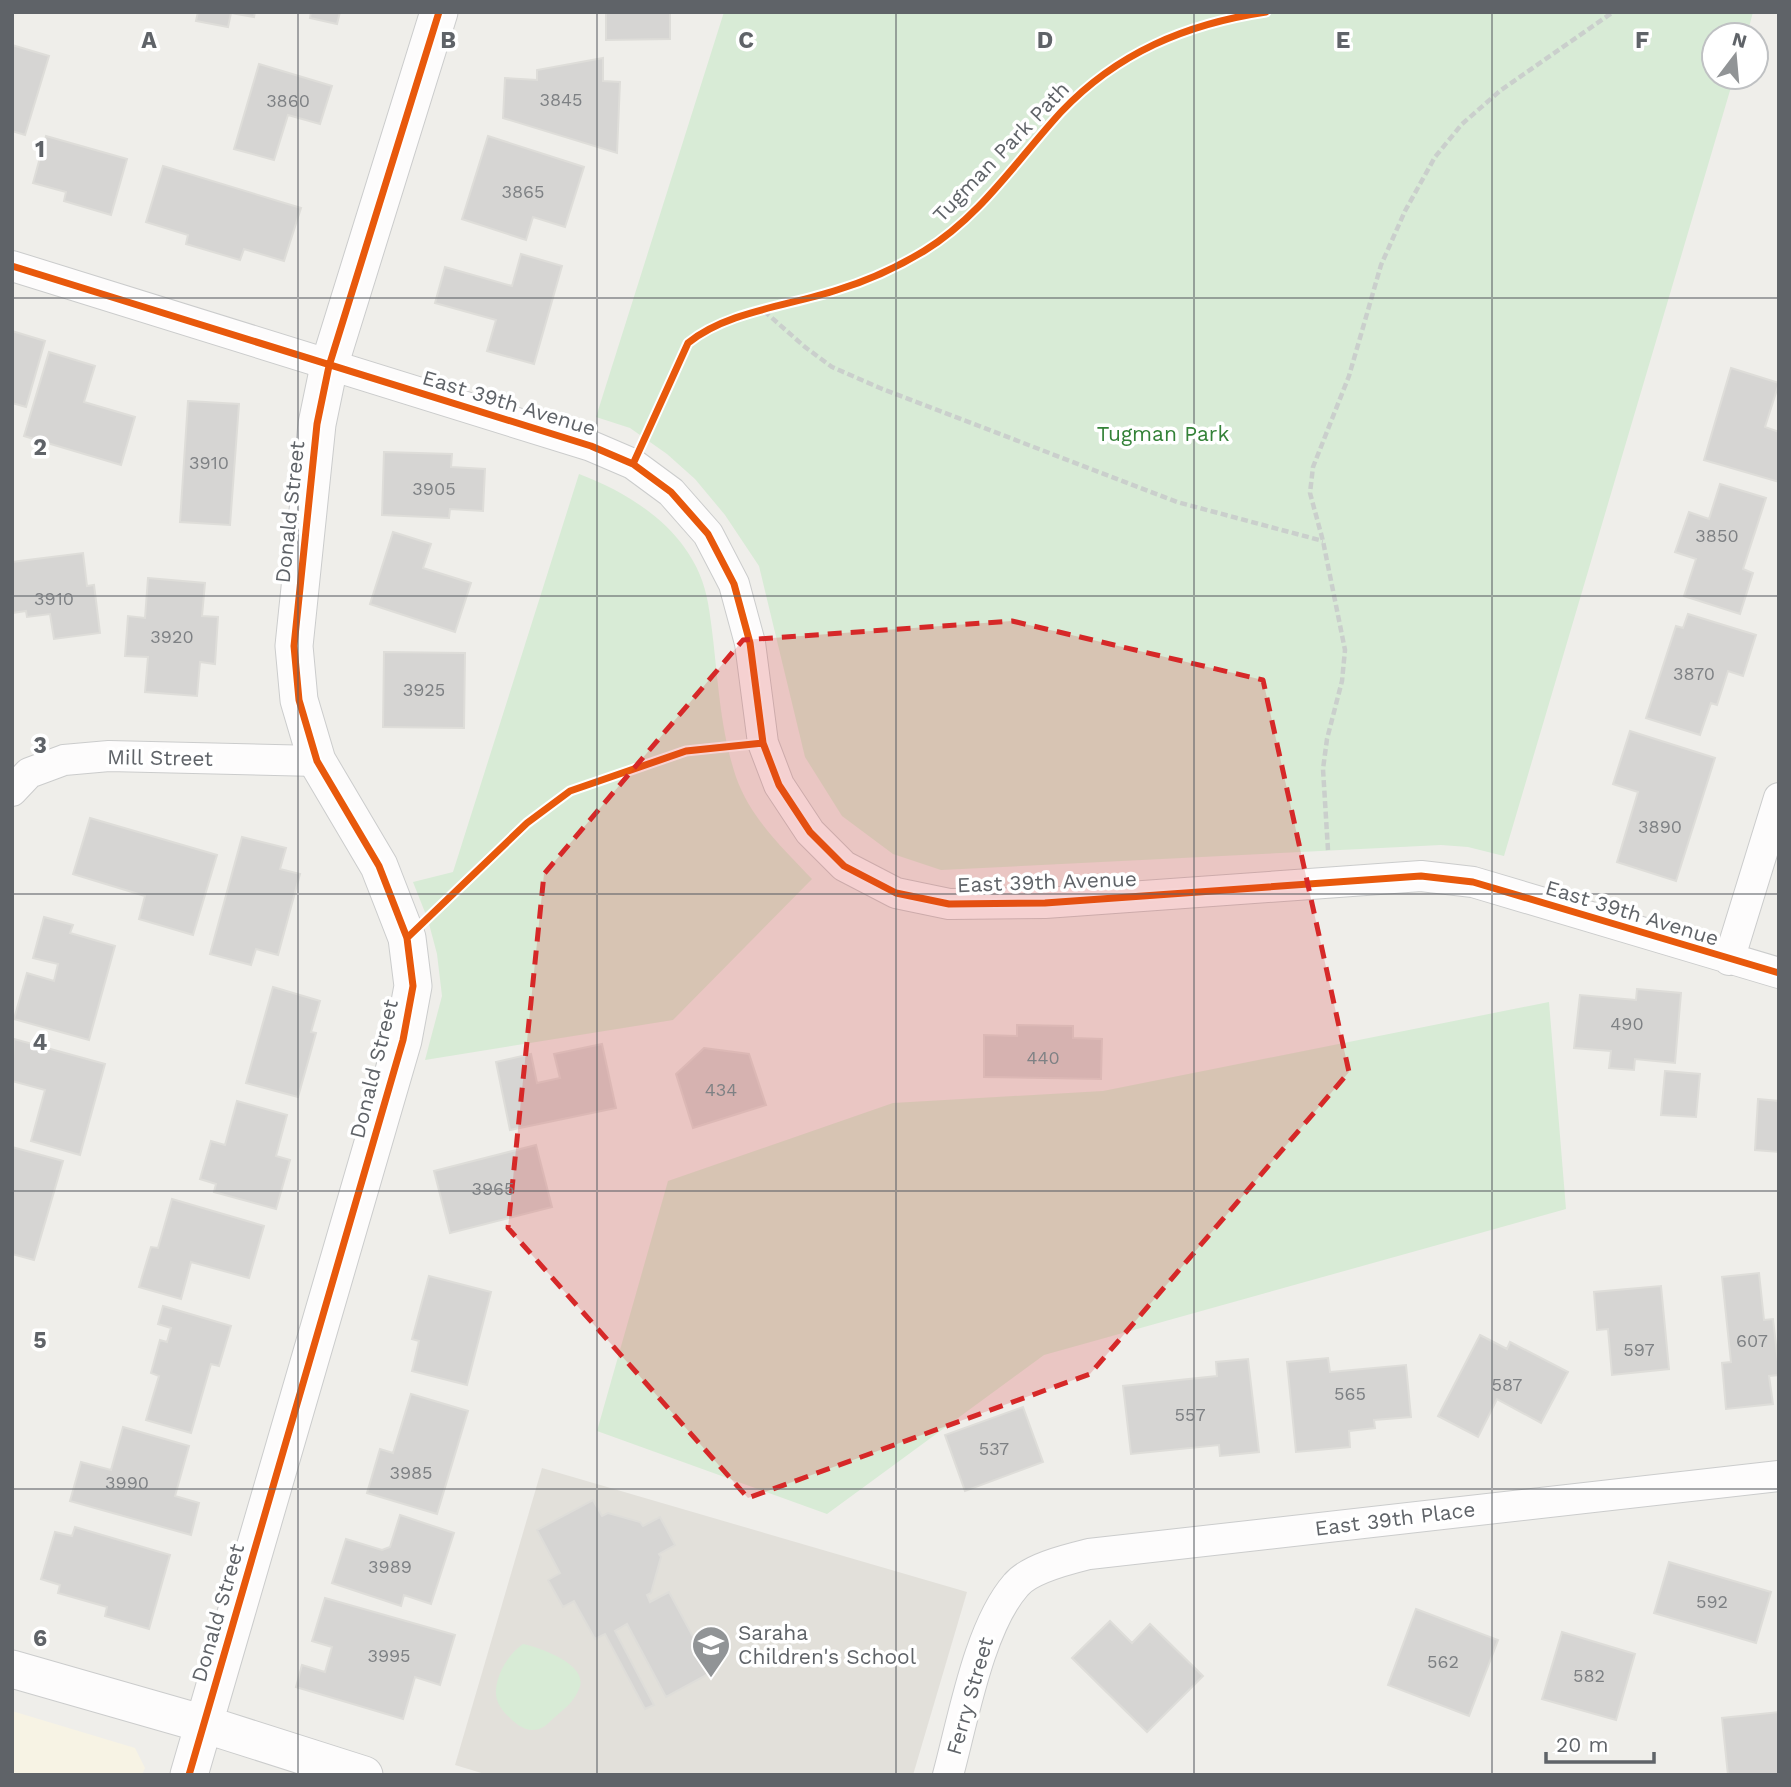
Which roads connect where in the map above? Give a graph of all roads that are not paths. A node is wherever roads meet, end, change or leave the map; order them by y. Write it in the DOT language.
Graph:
graph roads {
  1 [pos="439,12"];
  2 [pos="12,266"];
  3 [pos="329,366"];
  4 [pos="317,761"];
  5 [pos="12,791"];
  6 [pos="1779,797"];
  7 [pos="1729,960"];
  8 [pos="1779,973"];
  9 [pos="1779,1476"];
  10 [pos="1017,1583"];
  11 [pos="12,1669"];
  12 [pos="204,1724"];
  13 [pos="189,1775"];
  14 [pos="364,1775"];
  15 [pos="948,1775"];
  1 -- 3 [label="street, Donald Street"];
  2 -- 3 [label="street, East 39th Avenue"];
  3 -- 4 [label="street, Donald Street"];
  3 -- 7 [label="street, East 39th Avenue"];
  4 -- 5 [label="street, Mill Street"];
  4 -- 12 [label="street, Donald Street"];
  6 -- 7 [label="street"];
  7 -- 8 [label="street, East 39th Avenue"];
  9 -- 10 [label="street, East 39th Place"];
  10 -- 15 [label="street, Ferry Street"];
  11 -- 12 [label="street"];
  12 -- 13 [label="street, Donald Street"];
  12 -- 14 [label="street"];
}
